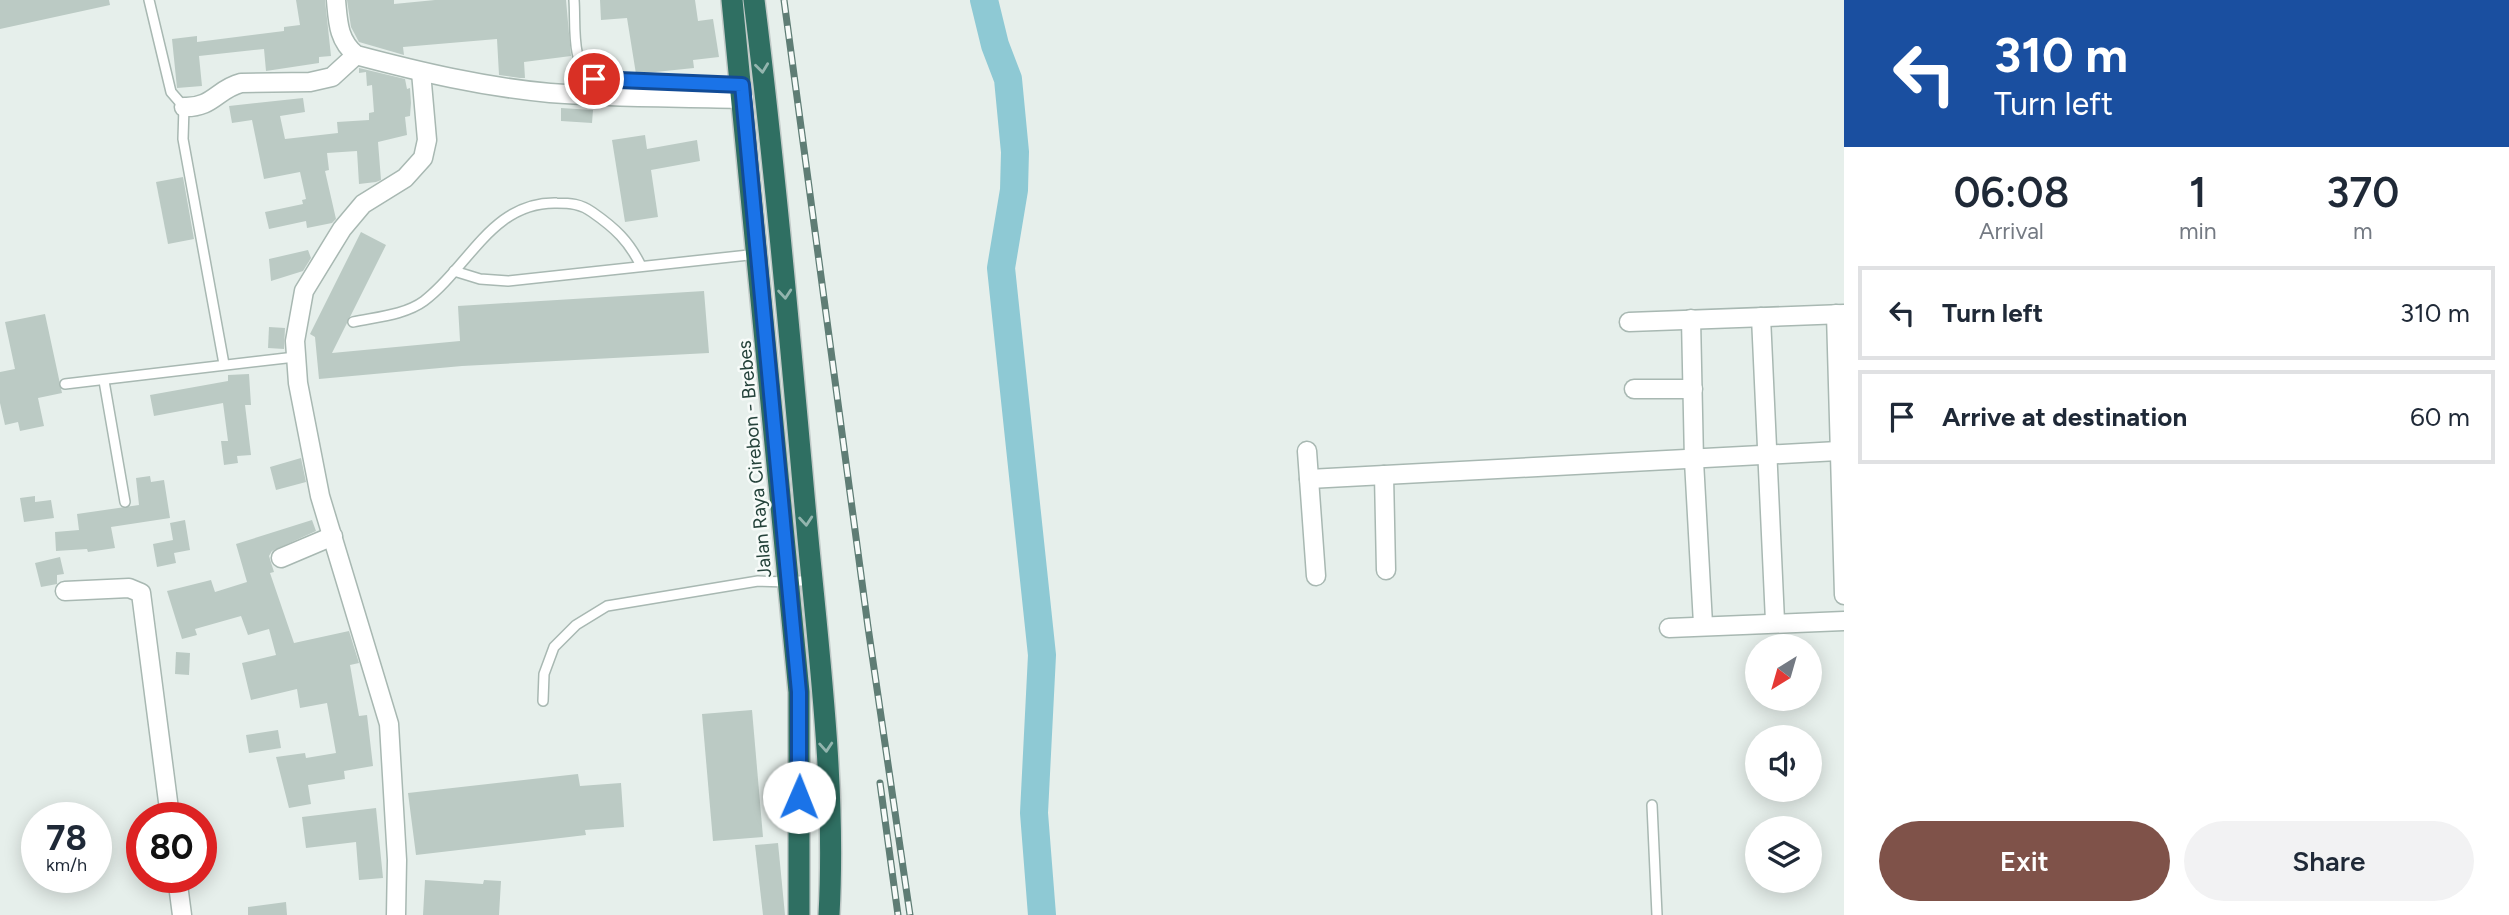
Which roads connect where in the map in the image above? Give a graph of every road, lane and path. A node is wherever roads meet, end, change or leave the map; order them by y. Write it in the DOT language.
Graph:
graph roads {
  1 [pos="149,0"];
  2 [pos="336,0"];
  3 [pos="575,0"];
  4 [pos="732,0"];
  5 [pos="754,0"];
  6 [pos="356,55"];
  7 [pos="422,72"];
  8 [pos="743,92"];
  9 [pos="184,107"];
  10 [pos="758,254"];
  11 [pos="641,266"];
  12 [pos="454,271"];
  13 [pos="1840,314"];
  14 [pos="1761,317"];
  15 [pos="1691,319"];
  16 [pos="353,322"];
  17 [pos="1629,322"];
  18 [pos="295,357"];
  19 [pos="224,364"];
  20 [pos="104,381"];
  21 [pos="65,384"];
  22 [pos="1634,388"];
  23 [pos="1693,389"];
  24 [pos="1307,451"];
  25 [pos="1838,451"];
  26 [pos="1768,456"];
  27 [pos="1694,461"];
  28 [pos="1384,475"];
  29 [pos="1309,479"];
  30 [pos="125,502"];
  31 [pos="334,536"];
  32 [pos="281,558"];
  33 [pos="1386,570"];
  34 [pos="1316,576"];
  35 [pos="812,580"];
  36 [pos="788,582"];
  37 [pos="65,591"];
  38 [pos="1844,595"];
  39 [pos="1775,621"];
  40 [pos="1844,621"];
  41 [pos="1703,624"];
  42 [pos="1669,628"];
  43 [pos="543,701"];
  44 [pos="168,802"];
  45 [pos="1652,805"];
  46 [pos="179,893"];
  47 [pos="182,915"];
  48 [pos="396,915"];
  49 [pos="799,915"];
  50 [pos="829,915"];
  51 [pos="1657,915"];
  1 -- 9 [label="lane"];
  2 -- 6 [label="street"];
  3 -- 8 [label="lane"];
  4 -- 8 [label="highway, Jalan Raya Cirebon - Brebes"];
  5 -- 35 [label="highway, one-way"];
  6 -- 7 [label="street"];
  6 -- 9 [label="street"];
  7 -- 8 [label="street"];
  7 -- 18 [label="street"];
  8 -- 10 [label="highway, Jalan Raya Cirebon - Brebes"];
  9 -- 19 [label="lane"];
  10 -- 11 [label="lane"];
  10 -- 36 [label="highway, Jalan Raya Cirebon - Brebes"];
  11 -- 12 [label="lane"];
  11 -- 12 [label="lane"];
  12 -- 16 [label="lane"];
  13 -- 14 [label="street"];
  13 -- 25 [label="street"];
  14 -- 15 [label="street"];
  14 -- 26 [label="street"];
  15 -- 17 [label="street"];
  15 -- 23 [label="street"];
  18 -- 19 [label="lane"];
  18 -- 31 [label="street"];
  19 -- 20 [label="lane"];
  20 -- 21 [label="lane"];
  20 -- 30 [label="lane"];
  22 -- 23 [label="street"];
  23 -- 27 [label="street"];
  24 -- 29 [label="street"];
  25 -- 26 [label="street"];
  25 -- 38 [label="street"];
  26 -- 27 [label="street"];
  26 -- 39 [label="street"];
  27 -- 28 [label="street"];
  27 -- 41 [label="street"];
  28 -- 29 [label="street"];
  28 -- 33 [label="street"];
  29 -- 34 [label="street"];
  31 -- 32 [label="street"];
  31 -- 48 [label="street"];
  35 -- 36 [label="lane"];
  35 -- 50 [label="highway, one-way"];
  36 -- 43 [label="lane"];
  36 -- 49 [label="highway, Jalan Raya Cirebon - Brebes"];
  37 -- 44 [label="street"];
  39 -- 40 [label="street"];
  39 -- 41 [label="street"];
  41 -- 42 [label="street"];
  45 -- 51 [label="lane"];
  46 -- 47 [label="street"];
}
